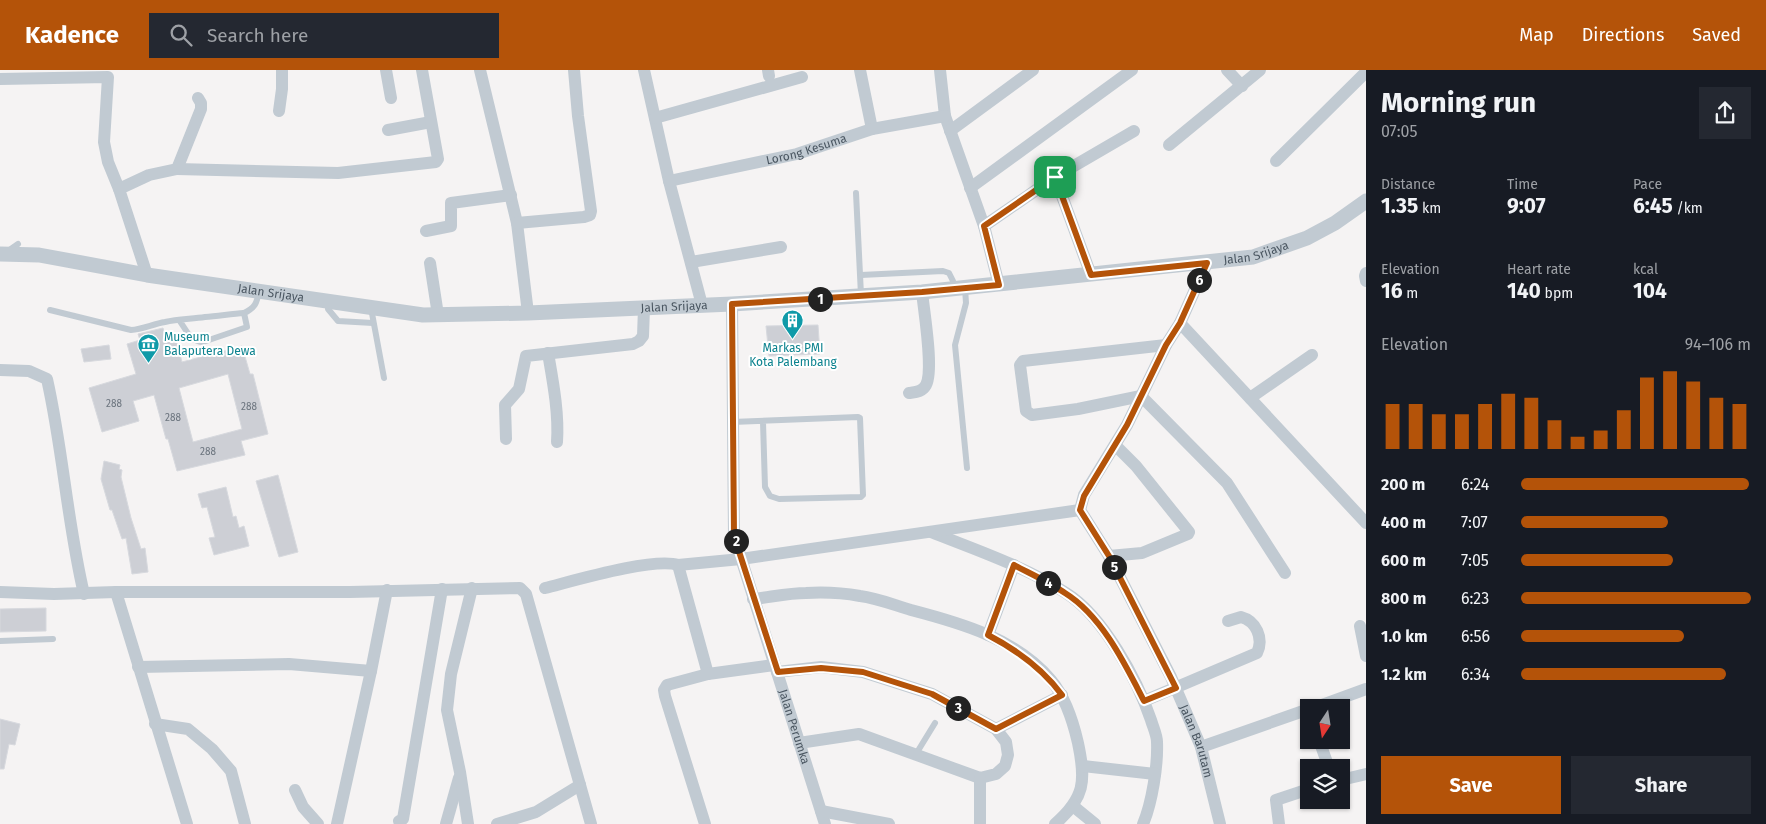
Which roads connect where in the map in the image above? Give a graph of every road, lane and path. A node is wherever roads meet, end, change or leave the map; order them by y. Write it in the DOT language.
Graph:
graph roads {
  1 [pos="282,70"];
  2 [pos="386,70"];
  3 [pos="422,70"];
  4 [pos="480,70"];
  5 [pos="574,70"];
  6 [pos="644,70"];
  7 [pos="860,70"];
  8 [pos="940,70"];
  9 [pos="1033,70"];
  10 [pos="1132,70"];
  11 [pos="1227,70"];
  12 [pos="1260,70"];
  13 [pos="1366,72"];
  14 [pos="32,74"];
  15 [pos="62,74"];
  16 [pos="802,77"];
  17 [pos="0,79"];
  18 [pos="1242,86"];
  19 [pos="198,98"];
  20 [pos="391,98"];
  21 [pos="279,111"];
  22 [pos="944,116"];
  23 [pos="655,118"];
  24 [pos="431,122"];
  25 [pos="872,129"];
  26 [pos="388,130"];
  27 [pos="1134,130"];
  28 [pos="950,131"];
  29 [pos="1170,145"];
  30 [pos="1276,161"];
  31 [pos="177,169"];
  32 [pos="1055,177"];
  33 [pos="669,181"];
  34 [pos="970,188"];
  35 [pos="119,189"];
  36 [pos="856,193"];
  37 [pos="511,195"];
  38 [pos="1366,202"];
  39 [pos="517,223"];
  40 [pos="984,226"];
  41 [pos="426,231"];
  42 [pos="18,244"];
  43 [pos="781,247"];
  44 [pos="1,254"];
  45 [pos="691,262"];
  46 [pos="430,263"];
  47 [pos="1207,263"];
  48 [pos="1366,273"];
  49 [pos="147,275"];
  50 [pos="861,275"];
  51 [pos="1091,275"];
  52 [pos="1366,281"];
  53 [pos="999,285"];
  54 [pos="959,289"];
  55 [pos="260,291"];
  56 [pos="922,292"];
  57 [pos="861,296"];
  58 [pos="328,302"];
  59 [pos="732,304"];
  60 [pos="702,305"];
  61 [pos="371,308"];
  62 [pos="644,308"];
  63 [pos="50,310"];
  64 [pos="244,313"];
  65 [pos="528,313"];
  66 [pos="438,315"];
  67 [pos="179,320"];
  68 [pos="374,323"];
  69 [pos="1180,323"];
  70 [pos="1166,345"];
  71 [pos="548,353"];
  72 [pos="1312,355"];
  73 [pos="0,370"];
  74 [pos="384,378"];
  75 [pos="909,393"];
  76 [pos="1141,396"];
  77 [pos="1250,398"];
  78 [pos="732,422"];
  79 [pos="763,422"];
  80 [pos="506,438"];
  81 [pos="557,442"];
  82 [pos="1114,445"];
  83 [pos="967,468"];
  84 [pos="1080,510"];
  85 [pos="1366,523"];
  86 [pos="930,532"];
  87 [pos="1109,556"];
  88 [pos="741,559"];
  89 [pos="678,565"];
  90 [pos="1014,565"];
  91 [pos="1285,573"];
  92 [pos="472,588"];
  93 [pos="544,588"];
  94 [pos="442,589"];
  95 [pos="386,590"];
  96 [pos="0,592"];
  97 [pos="116,592"];
  98 [pos="84,594"];
  99 [pos="753,599"];
  100 [pos="1228,621"];
  101 [pos="1360,626"];
  102 [pos="988,635"];
  103 [pos="52,639"];
  104 [pos="0,641"];
  105 [pos="1366,656"];
  106 [pos="138,667"];
  107 [pos="776,669"];
  108 [pos="371,671"];
  109 [pos="708,674"];
  110 [pos="1176,688"];
  111 [pos="1366,689"];
  112 [pos="1062,695"];
  113 [pos="1339,699"];
  114 [pos="1144,701"];
  115 [pos="1300,713"];
  116 [pos="935,723"];
  117 [pos="155,724"];
  118 [pos="996,729"];
  119 [pos="799,743"];
  120 [pos="1201,746"];
  121 [pos="916,754"];
  122 [pos="1083,766"];
  123 [pos="460,772"];
  124 [pos="1155,774"];
  125 [pos="1366,774"];
  126 [pos="980,778"];
  127 [pos="1350,778"];
  128 [pos="580,785"];
  129 [pos="294,790"];
  130 [pos="1300,792"];
  131 [pos="1073,806"];
  132 [pos="821,811"];
  133 [pos="399,820"];
  134 [pos="187,824"];
  135 [pos="245,824"];
  136 [pos="318,824"];
  137 [pos="337,824"];
  138 [pos="446,824"];
  139 [pos="468,824"];
  140 [pos="498,824"];
  141 [pos="591,824"];
  142 [pos="706,824"];
  143 [pos="825,824"];
  144 [pos="889,824"];
  145 [pos="980,824"];
  146 [pos="1055,824"];
  147 [pos="1095,824"];
  148 [pos="1143,824"];
  149 [pos="1220,824"];
  150 [pos="1279,824"];
  1 -- 21 [label="street"];
  2 -- 20 [label="street"];
  3 -- 24 [label="street"];
  4 -- 37 [label="street"];
  5 -- 39 [label="street"];
  6 -- 23 [label="street"];
  7 -- 25 [label="street"];
  8 -- 22 [label="street"];
  9 -- 28 [label="street"];
  10 -- 34 [label="street"];
  11 -- 18 [label="street"];
  12 -- 18 [label="street"];
  13 -- 30 [label="street"];
  14 -- 15 [label="street"];
  14 -- 17 [label="street"];
  15 -- 35 [label="street"];
  16 -- 23 [label="street"];
  18 -- 29 [label="street"];
  19 -- 31 [label="street"];
  22 -- 25 [label="street, Lorong Kesuma"];
  22 -- 28 [label="street"];
  23 -- 33 [label="street"];
  24 -- 26 [label="street"];
  24 -- 31 [label="street"];
  25 -- 33 [label="street, Lorong Kesuma"];
  27 -- 32 [label="street"];
  28 -- 34 [label="street"];
  31 -- 35 [label="street"];
  32 -- 40 [label="street"];
  32 -- 51 [label="street"];
  33 -- 45 [label="street"];
  34 -- 40 [label="street"];
  35 -- 49 [label="street"];
  36 -- 50 [label="lane"];
  37 -- 39 [label="street"];
  37 -- 41 [label="street"];
  38 -- 47 [label="street, Jalan Srijaya"];
  39 -- 65 [label="street"];
  40 -- 53 [label="street"];
  42 -- 44 [label="lane"];
  43 -- 45 [label="street"];
  44 -- 49 [label="street, Jalan Srijaya"];
  45 -- 60 [label="street"];
  46 -- 66 [label="street"];
  47 -- 51 [label="street, Jalan Srijaya"];
  47 -- 69 [label="street"];
  48 -- 52 [label="street"];
  49 -- 55 [label="street, Jalan Srijaya"];
  50 -- 54 [label="lane"];
  50 -- 57 [label="lane"];
  51 -- 53 [label="street, Jalan Srijaya"];
  53 -- 54 [label="street, Jalan Srijaya"];
  54 -- 56 [label="street, Jalan Srijaya"];
  54 -- 83 [label="lane"];
  55 -- 58 [label="street, Jalan Srijaya"];
  55 -- 64 [label="lane"];
  56 -- 57 [label="street, Jalan Srijaya"];
  56 -- 75 [label="street"];
  57 -- 59 [label="street, Jalan Srijaya"];
  58 -- 61 [label="street, Jalan Srijaya"];
  58 -- 68 [label="lane"];
  59 -- 60 [label="street, Jalan Srijaya"];
  59 -- 78 [label="street, Jalan Perumka"];
  60 -- 62 [label="street, Jalan Srijaya"];
  61 -- 66 [label="street, Jalan Srijaya"];
  61 -- 68 [label="lane"];
  62 -- 65 [label="street, Jalan Srijaya"];
  62 -- 71 [label="street"];
  63 -- 67 [label="lane"];
  64 -- 67 [label="lane"];
  64 -- 67 [label="lane"];
  65 -- 66 [label="street, Jalan Srijaya"];
  68 -- 74 [label="lane"];
  69 -- 70 [label="street"];
  69 -- 77 [label="street"];
  70 -- 76 [label="street"];
  70 -- 76 [label="street"];
  71 -- 80 [label="street"];
  71 -- 81 [label="street"];
  72 -- 77 [label="street"];
  73 -- 98 [label="street"];
  76 -- 82 [label="street"];
  76 -- 91 [label="street"];
  77 -- 85 [label="street"];
  78 -- 79 [label="lane"];
  78 -- 88 [label="street, Jalan Perumka"];
  79 -- 79 [label="lane"];
  82 -- 84 [label="street"];
  82 -- 87 [label="street"];
  84 -- 86 [label="street"];
  84 -- 87 [label="street, Jalan Barutam"];
  86 -- 88 [label="street"];
  86 -- 90 [label="street"];
  87 -- 110 [label="street, Jalan Barutam"];
  88 -- 89 [label="street"];
  88 -- 99 [label="street, Jalan Perumka"];
  89 -- 93 [label="street"];
  89 -- 109 [label="street"];
  90 -- 102 [label="street"];
  90 -- 114 [label="street"];
  92 -- 94 [label="street"];
  92 -- 123 [label="street"];
  92 -- 128 [label="street"];
  94 -- 95 [label="street"];
  94 -- 133 [label="street"];
  95 -- 97 [label="street"];
  95 -- 108 [label="street"];
  96 -- 98 [label="street"];
  97 -- 98 [label="street"];
  97 -- 106 [label="street"];
  99 -- 102 [label="street"];
  99 -- 107 [label="street, Jalan Perumka"];
  100 -- 110 [label="street"];
  101 -- 105 [label="street"];
  102 -- 112 [label="street"];
  103 -- 104 [label="lane"];
  106 -- 108 [label="street"];
  106 -- 117 [label="street"];
  107 -- 109 [label="street"];
  107 -- 118 [label="street"];
  107 -- 119 [label="street, Jalan Perumka"];
  108 -- 137 [label="street"];
  109 -- 142 [label="street"];
  110 -- 114 [label="street"];
  110 -- 120 [label="street, Jalan Barutam"];
  111 -- 113 [label="street"];
  112 -- 118 [label="street"];
  112 -- 122 [label="street"];
  114 -- 124 [label="street"];
  115 -- 120 [label="street"];
  116 -- 121 [label="lane"];
  117 -- 134 [label="street"];
  117 -- 135 [label="street"];
  118 -- 126 [label="street"];
  119 -- 121 [label="street"];
  119 -- 132 [label="street, Jalan Perumka"];
  120 -- 149 [label="street, Jalan Barutam"];
  121 -- 126 [label="street"];
  122 -- 124 [label="street"];
  122 -- 131 [label="street"];
  123 -- 138 [label="street"];
  123 -- 139 [label="street"];
  124 -- 148 [label="street"];
  125 -- 127 [label="street"];
  126 -- 145 [label="street"];
  128 -- 140 [label="street"];
  128 -- 141 [label="street"];
  129 -- 136 [label="street"];
  130 -- 150 [label="street"];
  131 -- 146 [label="street"];
  131 -- 147 [label="street"];
  132 -- 143 [label="street, Jalan Perumka"];
  132 -- 144 [label="street"];
}
